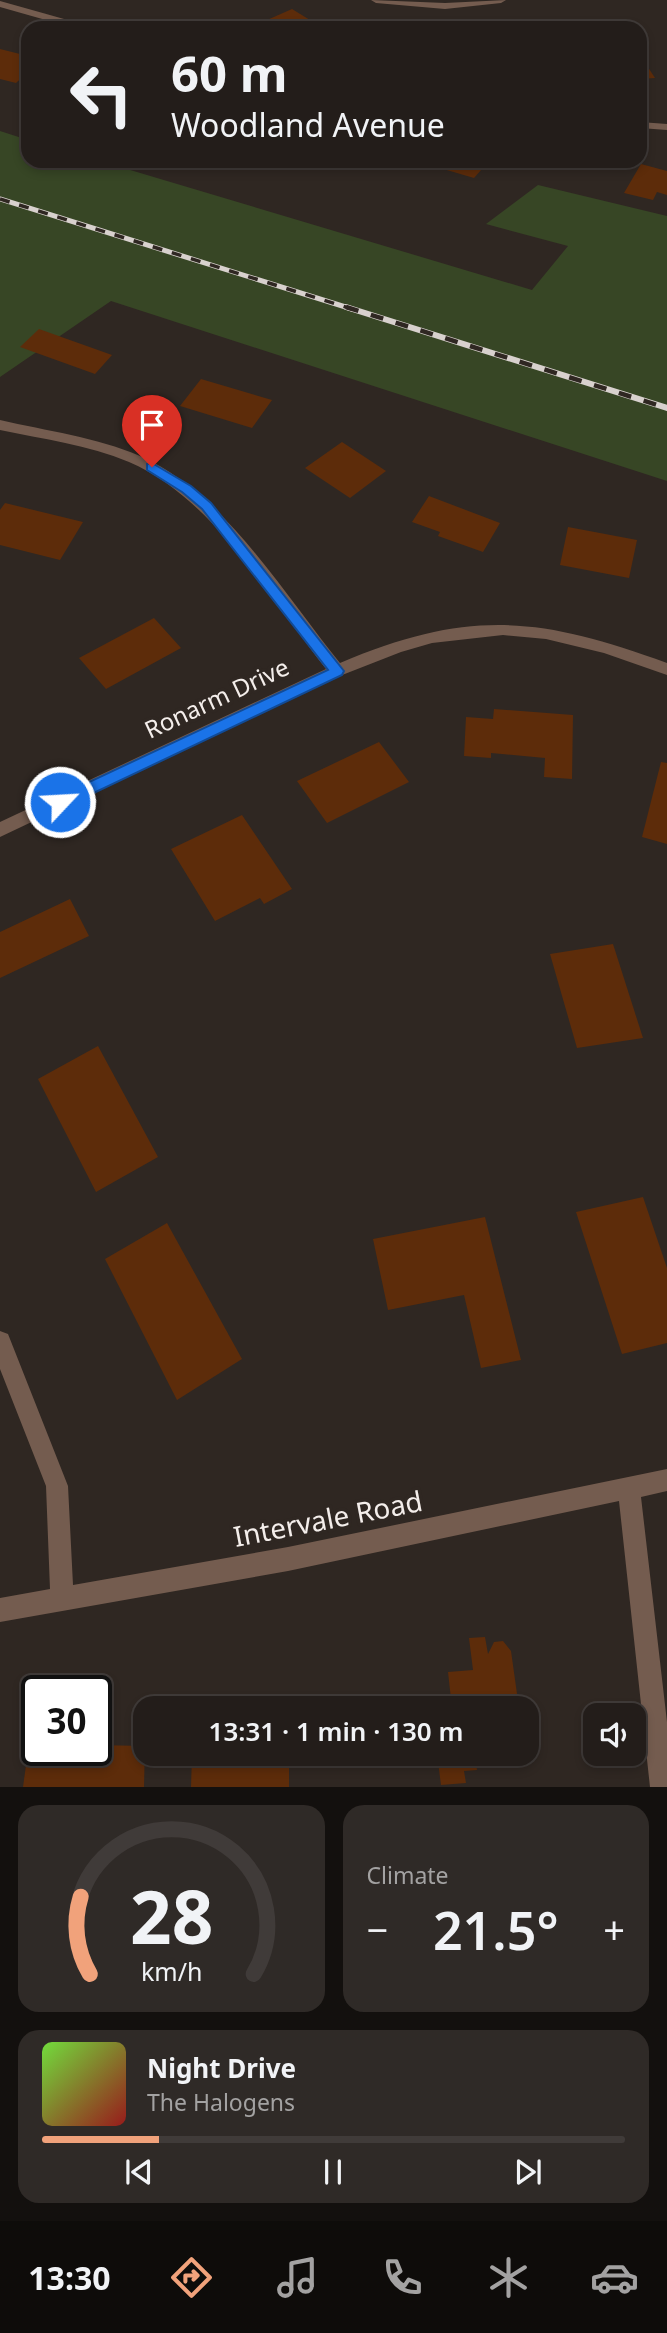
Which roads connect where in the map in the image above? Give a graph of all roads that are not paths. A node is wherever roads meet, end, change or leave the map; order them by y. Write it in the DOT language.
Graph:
graph roads {
  1 [pos="376,0"];
  2 [pos="501,0"];
  3 [pos="0,4"];
  4 [pos="60,21"];
  5 [pos="647,126"];
  6 [pos="667,127"];
  7 [pos="0,425"];
  8 [pos="667,669"];
  9 [pos="337,671"];
  10 [pos="0,830"];
  11 [pos="0,1342"];
  12 [pos="667,1480"];
  13 [pos="629,1488"];
  14 [pos="62,1599"];
  15 [pos="0,1610"];
  16 [pos="662,1787"];
  1 -- 2 [label="street"];
  3 -- 4 [label="street"];
  5 -- 6 [label="street"];
  7 -- 9 [label="street"];
  8 -- 9 [label="street, Ronarm Drive"];
  9 -- 10 [label="street, Ronarm Drive"];
  11 -- 14 [label="street"];
  12 -- 13 [label="street, Intervale Road"];
  13 -- 14 [label="street, Intervale Road"];
  13 -- 16 [label="street"];
  14 -- 15 [label="street, Intervale Road"];
}
